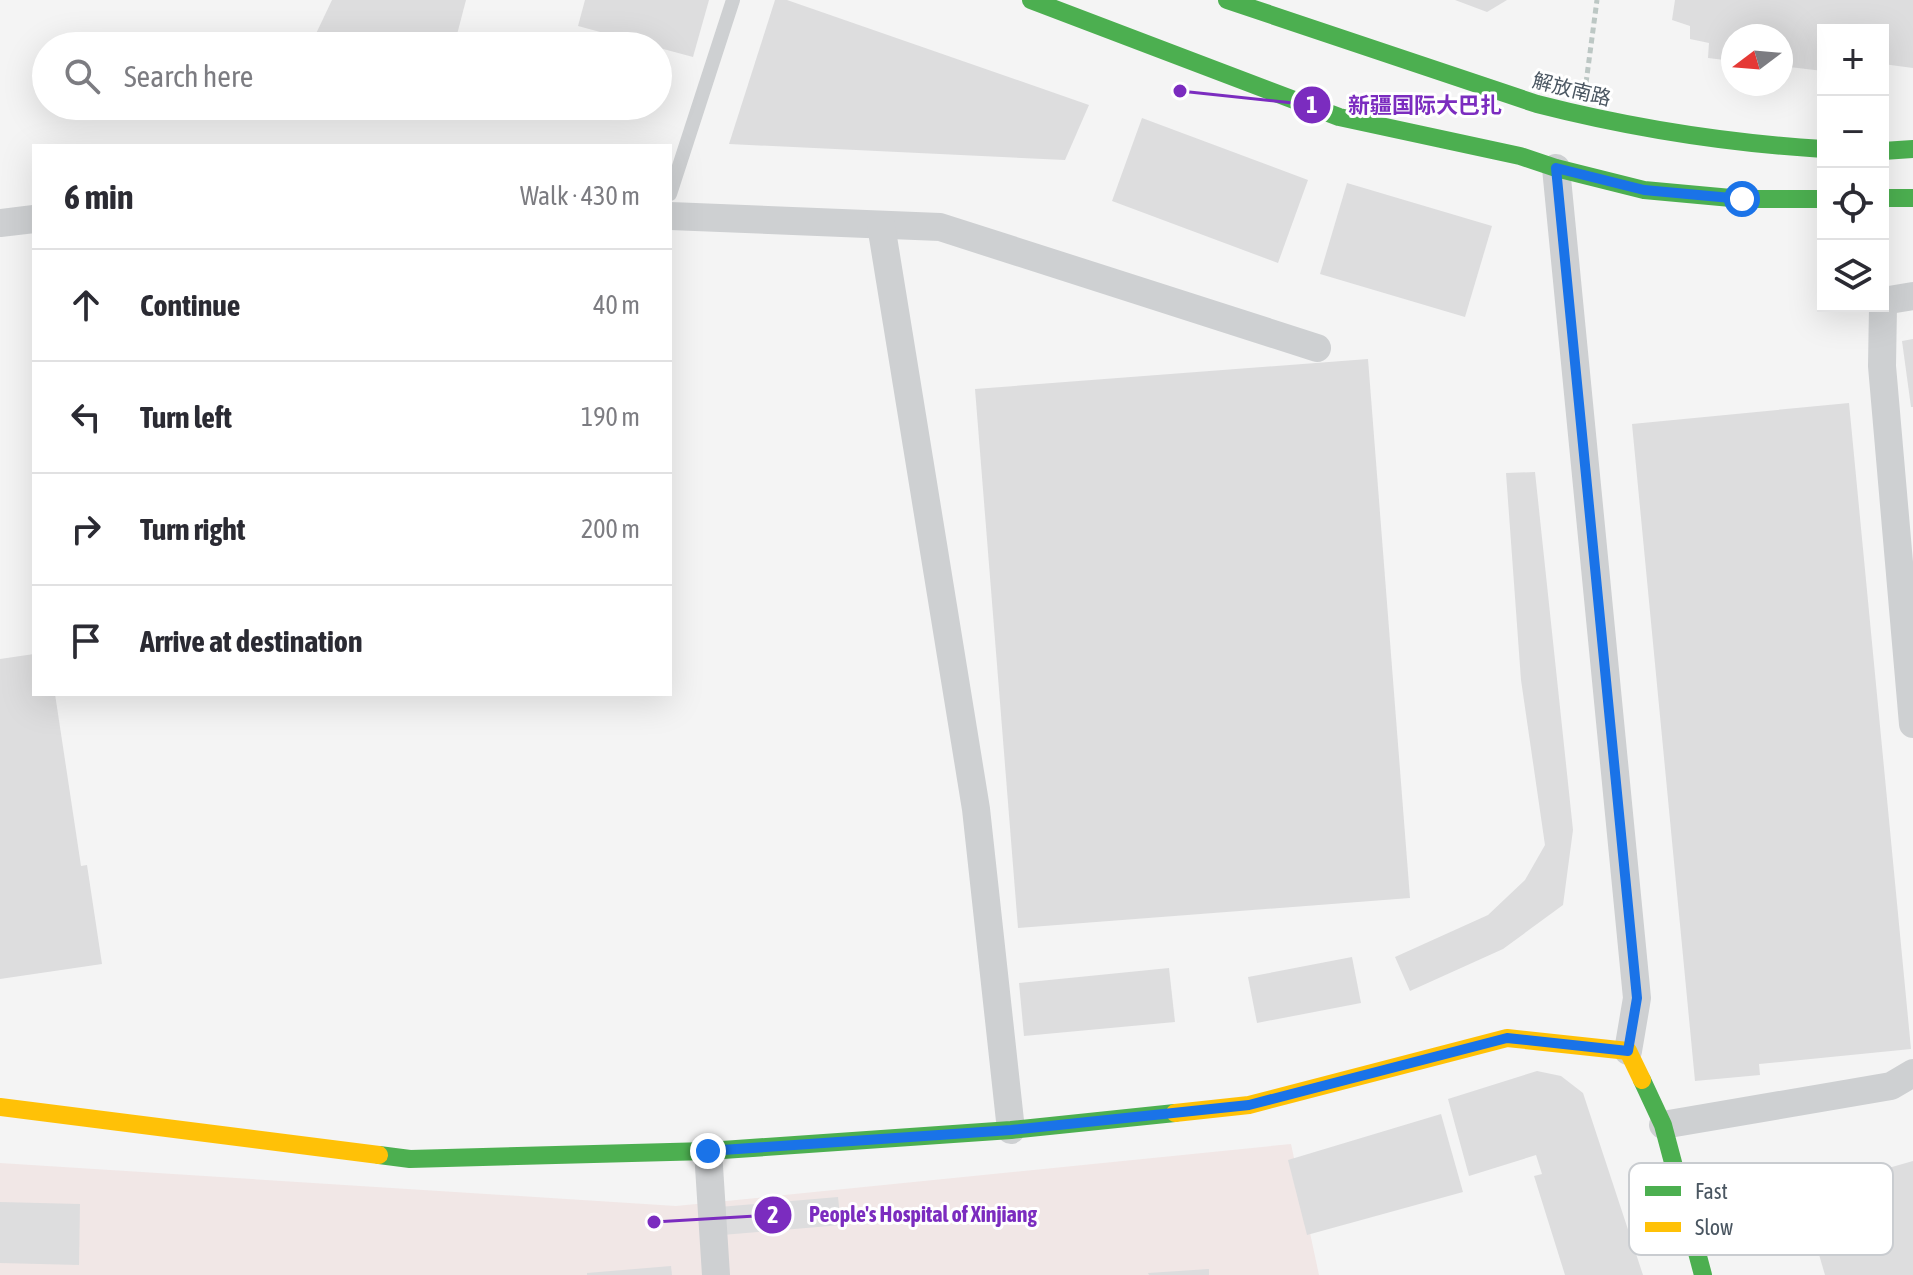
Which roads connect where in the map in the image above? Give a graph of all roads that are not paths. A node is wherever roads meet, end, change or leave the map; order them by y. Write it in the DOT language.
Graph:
graph roads {
  1 [pos="733,0"];
  2 [pos="1031,0"];
  3 [pos="1227,0"];
  4 [pos="1817,149"];
  5 [pos="1913,149"];
  6 [pos="1889,151"];
  7 [pos="1556,168"];
  8 [pos="672,188"];
  9 [pos="1889,198"];
  10 [pos="1913,198"];
  11 [pos="1817,199"];
  12 [pos="672,216"];
  13 [pos="32,219"];
  14 [pos="0,223"];
  15 [pos="881,225"];
  16 [pos="1913,296"];
  17 [pos="1889,302"];
  18 [pos="1883,312"];
  19 [pos="1317,348"];
  20 [pos="1913,724"];
  21 [pos="1628,1051"];
  22 [pos="1913,1073"];
  23 [pos="0,1107"];
  24 [pos="1663,1125"];
  25 [pos="1011,1130"];
  26 [pos="708,1151"];
  27 [pos="1673,1163"];
  28 [pos="1698,1255"];
  29 [pos="716,1275"];
  30 [pos="1703,1275"];
  1 -- 8 [label="lane"];
  2 -- 7 [label="street"];
  3 -- 4 [label="street, 解放南路"];
  5 -- 6 [label="street"];
  7 -- 11 [label="street"];
  7 -- 21 [label="street"];
  9 -- 10 [label="street"];
  12 -- 15 [label="street"];
  13 -- 14 [label="street"];
  15 -- 19 [label="street"];
  15 -- 25 [label="street"];
  16 -- 17 [label="street"];
  18 -- 20 [label="street"];
  21 -- 24 [label="street"];
  21 -- 25 [label="street"];
  22 -- 24 [label="street"];
  23 -- 26 [label="street"];
  24 -- 27 [label="street"];
  25 -- 26 [label="street"];
  26 -- 29 [label="street"];
  28 -- 30 [label="street"];
}
